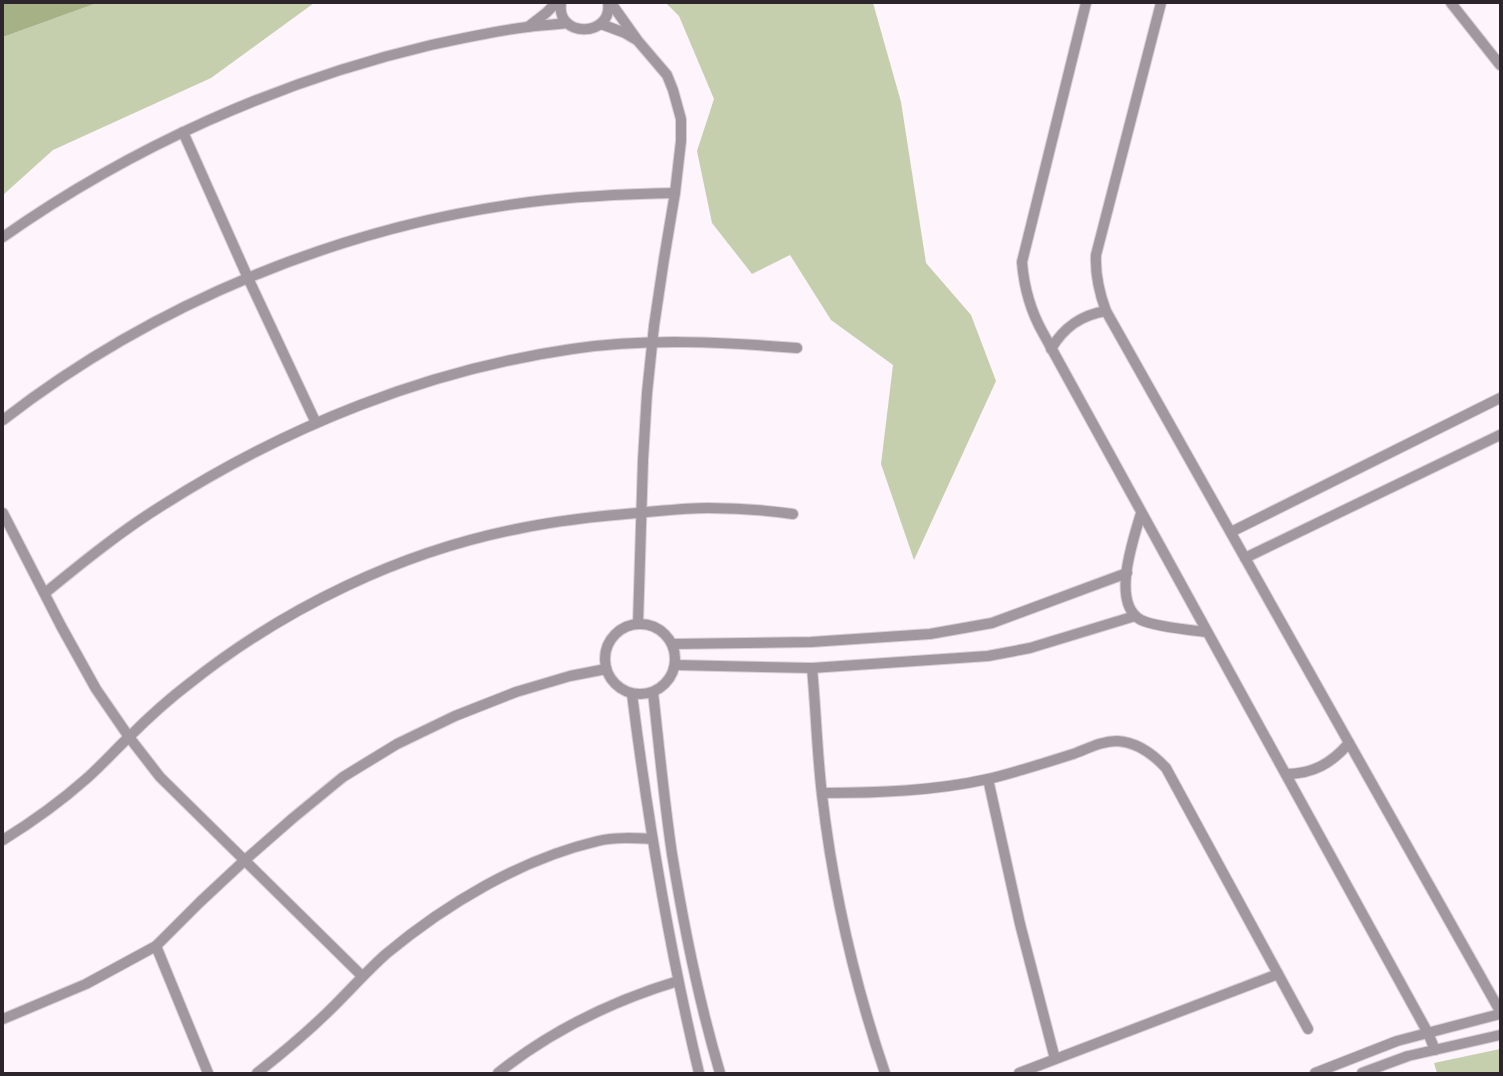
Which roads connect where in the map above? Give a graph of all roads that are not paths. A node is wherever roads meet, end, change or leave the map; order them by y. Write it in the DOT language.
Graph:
graph roads {
  1 [pos="556,3"];
  2 [pos="561,3"];
  3 [pos="609,3"];
  4 [pos="1086,3"];
  5 [pos="1161,3"];
  6 [pos="1451,3"];
  7 [pos="567,22"];
  8 [pos="600,24"];
  9 [pos="528,27"];
  10 [pos="638,41"];
  11 [pos="1500,65"];
  12 [pos="183,132"];
  13 [pos="675,193"];
  14 [pos="3,237"];
  15 [pos="248,278"];
  16 [pos="1106,311"];
  17 [pos="652,343"];
  18 [pos="797,348"];
  19 [pos="1051,349"];
  20 [pos="1500,398"];
  21 [pos="3,420"];
  22 [pos="316,423"];
  23 [pos="1500,435"];
  24 [pos="641,512"];
  25 [pos="3,513"];
  26 [pos="1141,513"];
  27 [pos="793,514"];
  28 [pos="1231,532"];
  29 [pos="1245,558"];
  30 [pos="1127,573"];
  31 [pos="45,594"];
  32 [pos="1135,616"];
  33 [pos="638,624"];
  34 [pos="1207,632"];
  35 [pos="672,644"];
  36 [pos="675,665"];
  37 [pos="812,668"];
  38 [pos="606,669"];
  39 [pos="653,692"];
  40 [pos="632,694"];
  41 [pos="129,737"];
  42 [pos="1349,743"];
  43 [pos="1286,774"];
  44 [pos="988,779"];
  45 [pos="822,793"];
  46 [pos="652,839"];
  47 [pos="3,840"];
  48 [pos="244,860"];
  49 [pos="156,946"];
  50 [pos="1278,974"];
  51 [pos="362,976"];
  52 [pos="678,981"];
  53 [pos="1500,1011"];
  54 [pos="1500,1014"];
  55 [pos="3,1019"];
  56 [pos="1308,1029"];
  57 [pos="1428,1033"];
  58 [pos="1500,1035"];
  59 [pos="1435,1050"];
  60 [pos="1055,1059"];
  61 [pos="208,1073"];
  62 [pos="257,1073"];
  63 [pos="498,1073"];
  64 [pos="699,1073"];
  65 [pos="720,1073"];
  66 [pos="885,1073"];
  67 [pos="1019,1073"];
  68 [pos="1315,1073"];
  69 [pos="1362,1073"];
  1 -- 9 [label="street"];
  2 -- 7 [label="street"];
  3 -- 8 [label="street"];
  3 -- 10 [label="street"];
  4 -- 19 [label="street"];
  5 -- 16 [label="street"];
  6 -- 11 [label="street"];
  7 -- 8 [label="street"];
  7 -- 9 [label="street"];
  8 -- 10 [label="street"];
  9 -- 12 [label="street"];
  10 -- 13 [label="street"];
  12 -- 14 [label="street"];
  12 -- 15 [label="street"];
  13 -- 15 [label="street"];
  13 -- 17 [label="street"];
  15 -- 21 [label="street"];
  15 -- 22 [label="street"];
  16 -- 19 [label="street"];
  16 -- 28 [label="street"];
  17 -- 18 [label="street"];
  17 -- 22 [label="street"];
  17 -- 24 [label="street"];
  19 -- 26 [label="street"];
  20 -- 28 [label="street"];
  22 -- 31 [label="street"];
  23 -- 29 [label="street"];
  24 -- 27 [label="street"];
  24 -- 33 [label="street"];
  24 -- 41 [label="street"];
  25 -- 31 [label="street"];
  26 -- 30 [label="street"];
  26 -- 34 [label="street"];
  28 -- 29 [label="street"];
  29 -- 42 [label="street"];
  30 -- 32 [label="street"];
  30 -- 35 [label="street"];
  31 -- 41 [label="street"];
  32 -- 34 [label="street"];
  32 -- 37 [label="street"];
  33 -- 35 [label="street"];
  33 -- 38 [label="street"];
  34 -- 43 [label="street"];
  35 -- 36 [label="street"];
  36 -- 37 [label="street"];
  36 -- 39 [label="street"];
  37 -- 45 [label="street"];
  38 -- 40 [label="street"];
  38 -- 48 [label="street"];
  39 -- 40 [label="street"];
  39 -- 65 [label="street"];
  40 -- 46 [label="street"];
  41 -- 47 [label="street"];
  41 -- 48 [label="street"];
  42 -- 43 [label="street"];
  42 -- 53 [label="street"];
  43 -- 57 [label="street"];
  44 -- 45 [label="street"];
  44 -- 50 [label="street"];
  44 -- 60 [label="street"];
  45 -- 66 [label="street"];
  46 -- 51 [label="street"];
  46 -- 52 [label="street"];
  48 -- 49 [label="street"];
  48 -- 51 [label="street"];
  49 -- 55 [label="street"];
  49 -- 61 [label="street"];
  50 -- 56 [label="street"];
  50 -- 60 [label="street"];
  51 -- 62 [label="street"];
  52 -- 63 [label="street"];
  52 -- 64 [label="street"];
  54 -- 57 [label="street"];
  57 -- 59 [label="street"];
  57 -- 68 [label="street"];
  58 -- 59 [label="street"];
  59 -- 69 [label="street"];
  60 -- 67 [label="street"];
}
